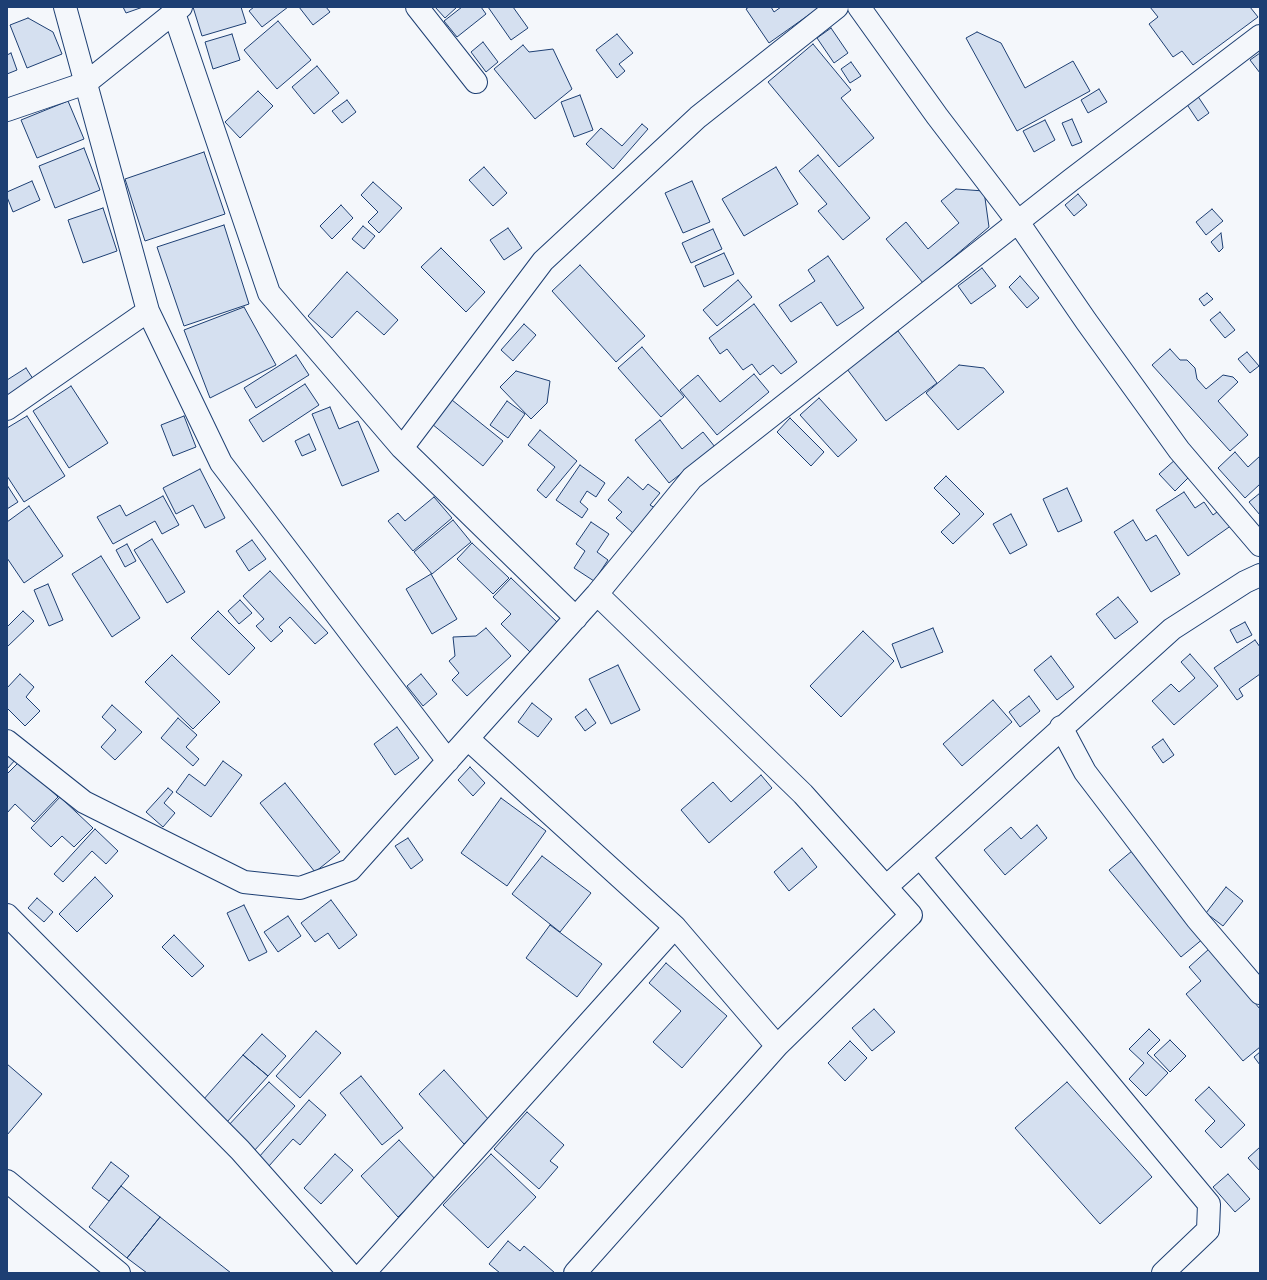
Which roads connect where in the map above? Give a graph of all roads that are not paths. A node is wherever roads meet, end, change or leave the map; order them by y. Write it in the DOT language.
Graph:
graph roads {
  1 [pos="65,7"];
  2 [pos="417,7"];
  3 [pos="837,7"];
  4 [pos="859,7"];
  5 [pos="177,10"];
  6 [pos="1260,36"];
  7 [pos="476,82"];
  8 [pos="86,83"];
  9 [pos="7,110"];
  10 [pos="1018,222"];
  11 [pos="148,311"];
  12 [pos="7,409"];
  13 [pos="402,448"];
  14 [pos="1260,545"];
  15 [pos="1260,575"];
  16 [pos="597,594"];
  17 [pos="576,618"];
  18 [pos="1061,727"];
  19 [pos="468,739"];
  20 [pos="7,741"];
  21 [pos="448,761"];
  22 [pos="920,857"];
  23 [pos="886,887"];
  24 [pos="7,915"];
  25 [pos="675,927"];
  26 [pos="1260,994"];
  27 [pos="777,1046"];
  28 [pos="7,1180"];
  29 [pos="119,1273"];
  30 [pos="349,1273"];
  31 [pos="364,1273"];
  32 [pos="575,1273"];
  33 [pos="1163,1273"];
  1 -- 8 [label="street"];
  2 -- 7 [label="street"];
  3 -- 13 [label="street"];
  4 -- 10 [label="street"];
  5 -- 8 [label="street"];
  5 -- 13 [label="street"];
  6 -- 10 [label="street"];
  8 -- 9 [label="street"];
  8 -- 11 [label="street"];
  10 -- 14 [label="street"];
  10 -- 16 [label="street"];
  11 -- 12 [label="street"];
  11 -- 21 [label="street"];
  13 -- 17 [label="street"];
  15 -- 18 [label="street"];
  16 -- 17 [label="street"];
  16 -- 23 [label="street"];
  17 -- 19 [label="street"];
  18 -- 22 [label="street"];
  18 -- 26 [label="street"];
  19 -- 21 [label="street"];
  19 -- 25 [label="street"];
  20 -- 21 [label="street"];
  22 -- 23 [label="street"];
  22 -- 33 [label="street"];
  23 -- 27 [label="street"];
  24 -- 30 [label="street"];
  25 -- 27 [label="street"];
  25 -- 31 [label="street"];
  27 -- 32 [label="street"];
  28 -- 29 [label="street"];
}
